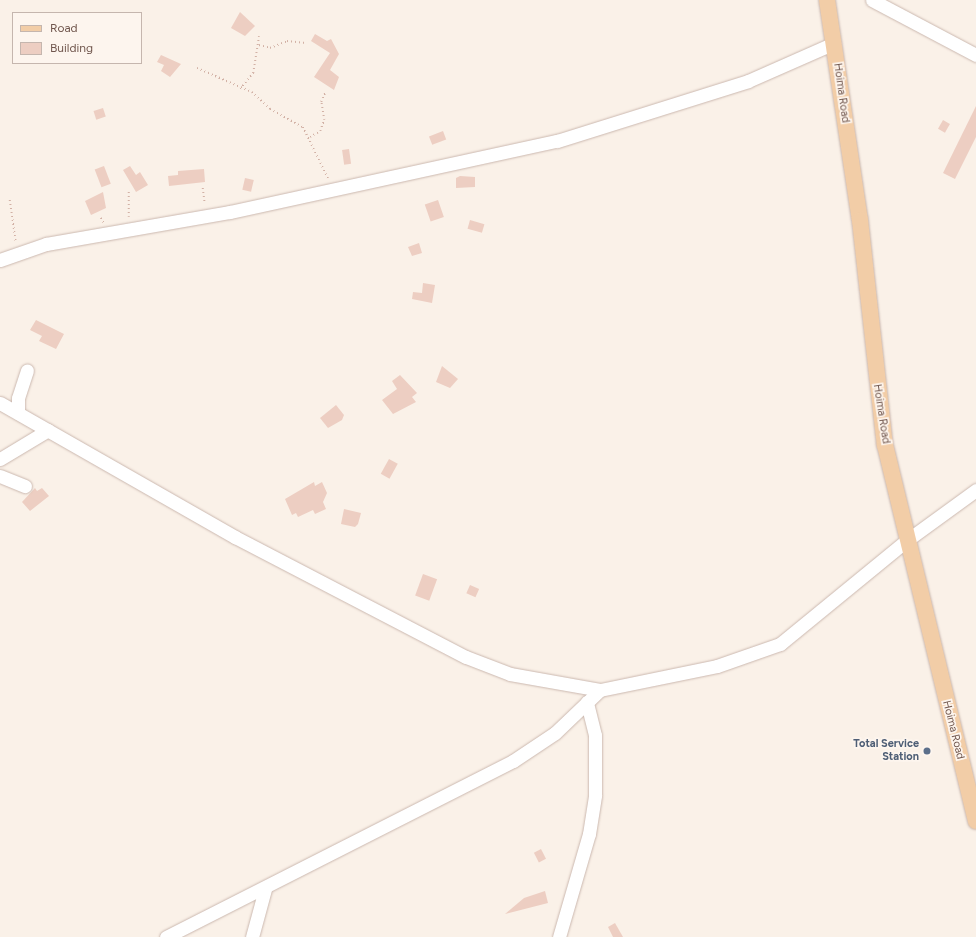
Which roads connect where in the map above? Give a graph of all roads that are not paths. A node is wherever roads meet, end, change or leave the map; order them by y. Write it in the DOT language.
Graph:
graph roads {
  1 [pos="827,0"];
  2 [pos="872,0"];
  3 [pos="834,43"];
  4 [pos="976,55"];
  5 [pos="0,260"];
  6 [pos="27,370"];
  7 [pos="0,403"];
  8 [pos="18,413"];
  9 [pos="48,430"];
  10 [pos="0,459"];
  11 [pos="0,476"];
  12 [pos="25,486"];
  13 [pos="976,490"];
  14 [pos="906,541"];
  15 [pos="600,690"];
  16 [pos="587,702"];
  17 [pos="976,821"];
  18 [pos="265,888"];
  19 [pos="166,937"];
  20 [pos="252,937"];
  21 [pos="559,937"];
  1 -- 3 [label="main road, Hoima Road"];
  2 -- 4 [label="street"];
  3 -- 5 [label="street"];
  3 -- 14 [label="main road, Hoima Road"];
  6 -- 8 [label="street"];
  7 -- 8 [label="street"];
  8 -- 9 [label="street"];
  9 -- 10 [label="street"];
  9 -- 15 [label="street"];
  11 -- 12 [label="street"];
  13 -- 14 [label="street"];
  14 -- 15 [label="street"];
  14 -- 17 [label="main road, Hoima Road"];
  15 -- 16 [label="street"];
  16 -- 18 [label="street"];
  16 -- 21 [label="street"];
  18 -- 19 [label="street"];
  18 -- 20 [label="street"];
}
